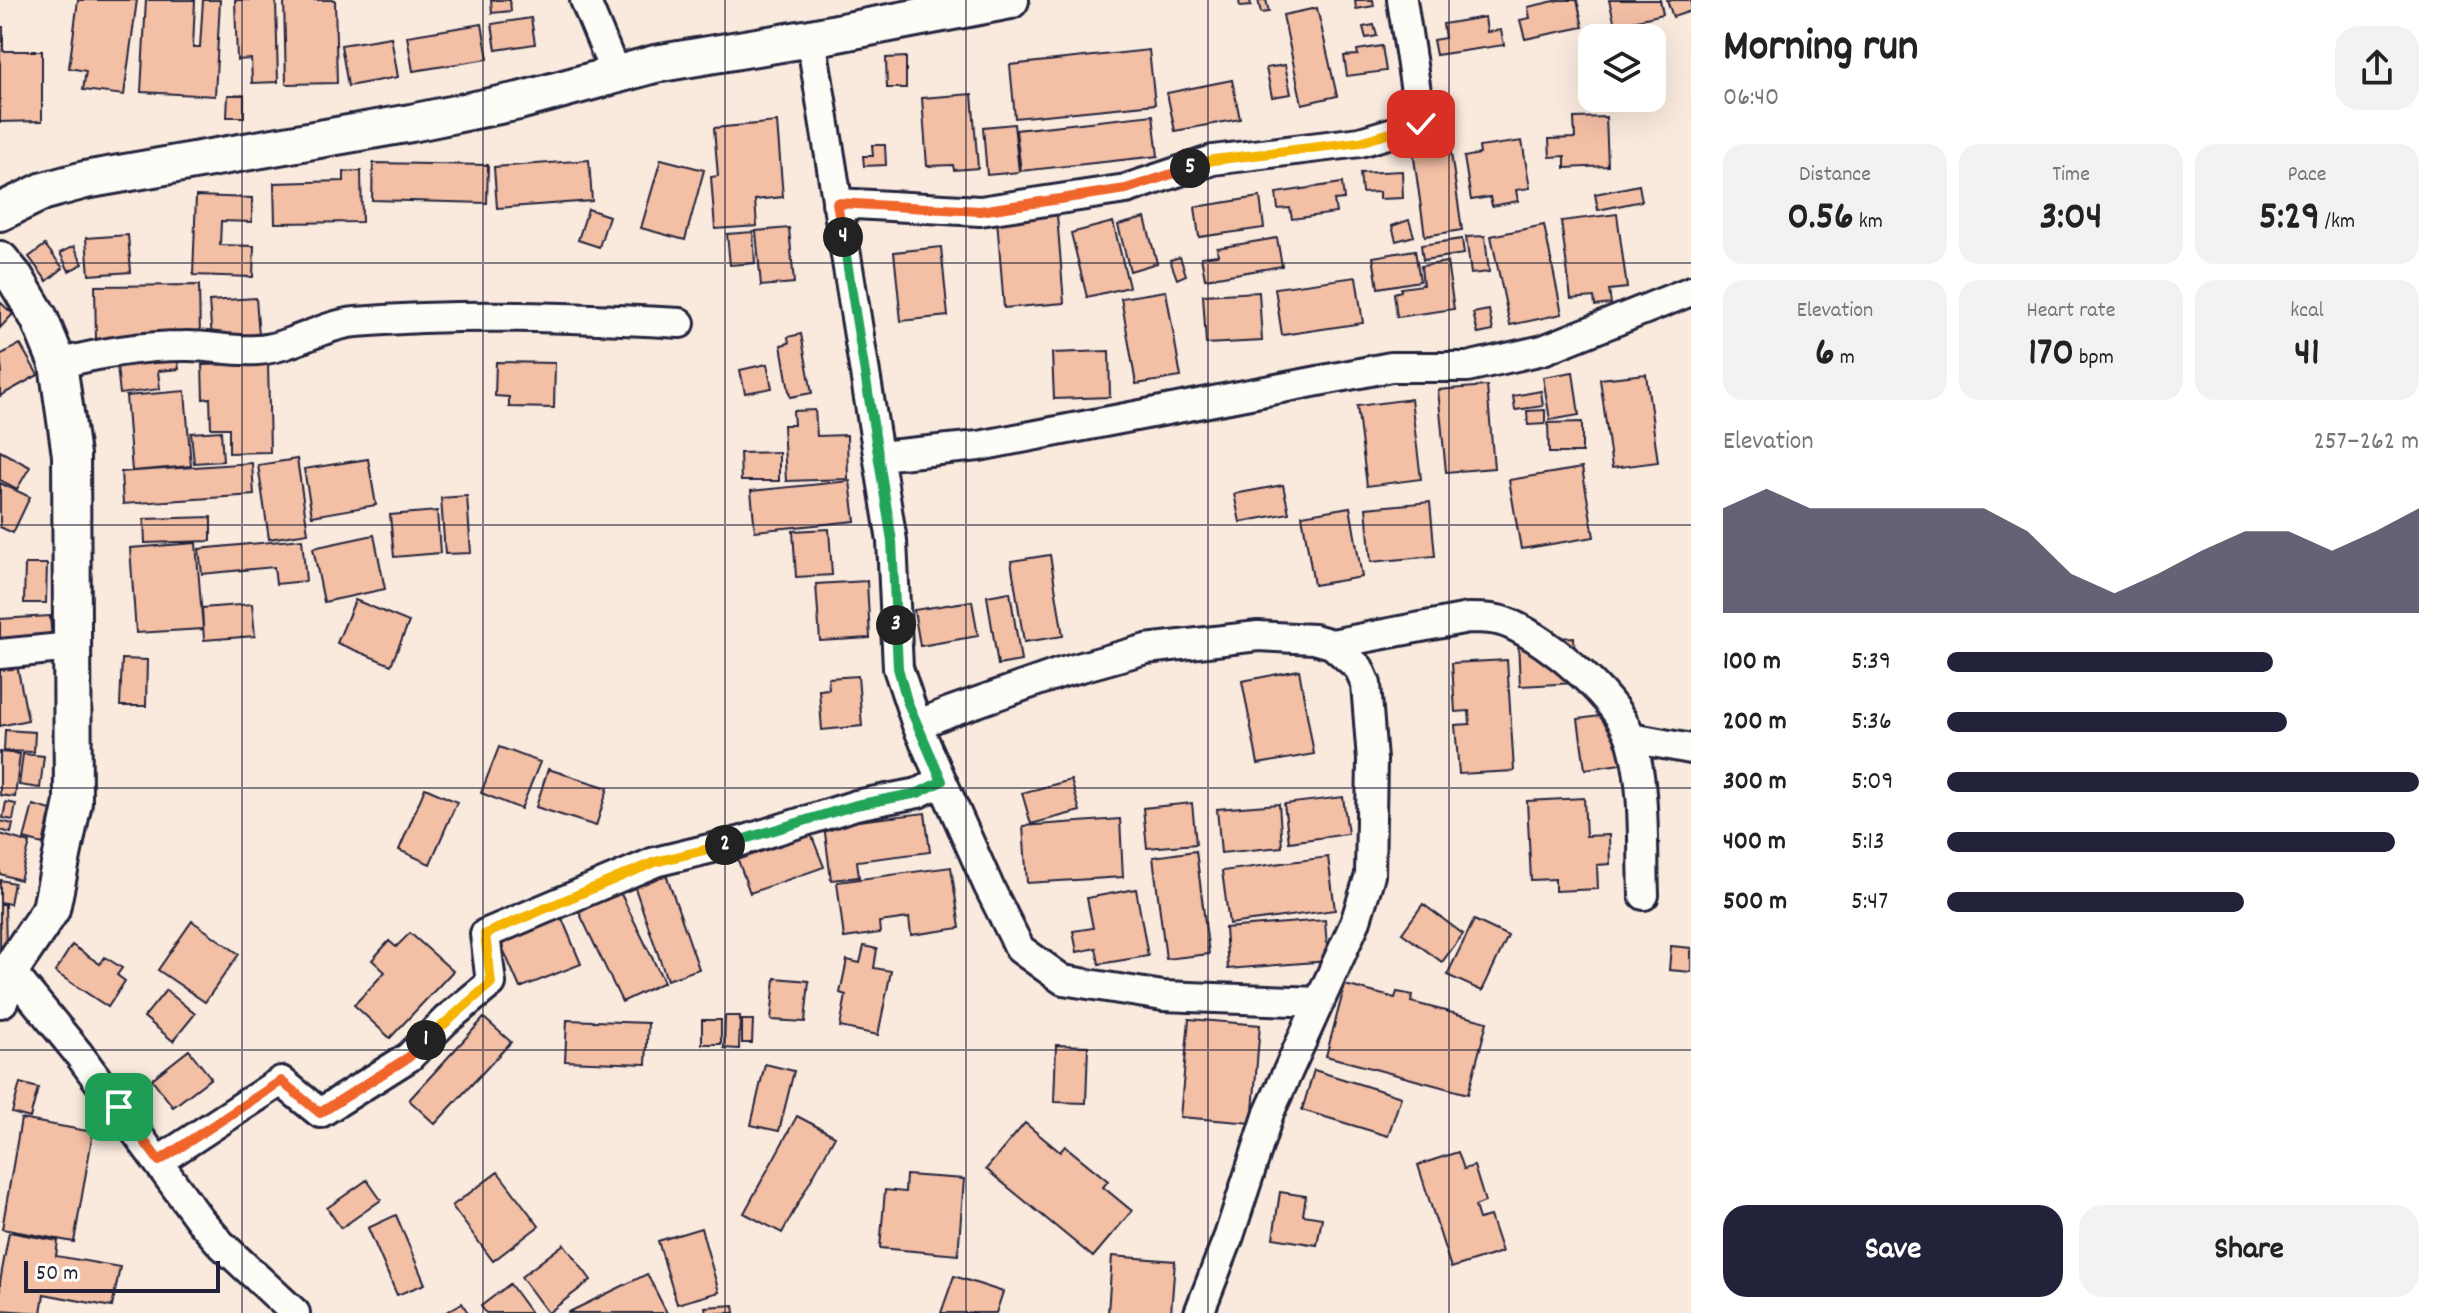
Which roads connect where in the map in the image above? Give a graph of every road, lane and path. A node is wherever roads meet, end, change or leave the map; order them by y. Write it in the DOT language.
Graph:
graph roads {
  1 [pos="585,0"];
  2 [pos="1402,0"];
  3 [pos="1002,1"];
  4 [pos="811,38"];
  5 [pos="616,75"];
  6 [pos="837,203"];
  7 [pos="0,212"];
  8 [pos="0,260"];
  9 [pos="1691,291"];
  10 [pos="680,323"];
  11 [pos="58,364"];
  12 [pos="879,456"];
  13 [pos="1332,644"];
  14 [pos="72,647"];
  15 [pos="0,654"];
  16 [pos="917,725"];
  17 [pos="1631,738"];
  18 [pos="1691,749"];
  19 [pos="942,781"];
  20 [pos="1644,895"];
  21 [pos="5,985"];
  22 [pos="1319,1002"];
  23 [pos="159,1161"];
  24 [pos="295,1313"];
  25 [pos="1199,1313"];
  1 -- 5 [label="street"];
  2 -- 6 [label="street"];
  3 -- 4 [label="street"];
  4 -- 5 [label="street"];
  4 -- 6 [label="street"];
  5 -- 7 [label="street"];
  6 -- 12 [label="street"];
  8 -- 11 [label="street"];
  9 -- 12 [label="street"];
  10 -- 11 [label="street"];
  11 -- 14 [label="street"];
  12 -- 16 [label="street"];
  13 -- 16 [label="street"];
  13 -- 17 [label="street"];
  13 -- 22 [label="street"];
  14 -- 15 [label="street"];
  14 -- 21 [label="street"];
  16 -- 19 [label="street"];
  17 -- 18 [label="street"];
  17 -- 20 [label="street"];
  19 -- 22 [label="street"];
  19 -- 23 [label="street"];
  21 -- 23 [label="street"];
  22 -- 25 [label="street"];
  23 -- 24 [label="street"];
}
